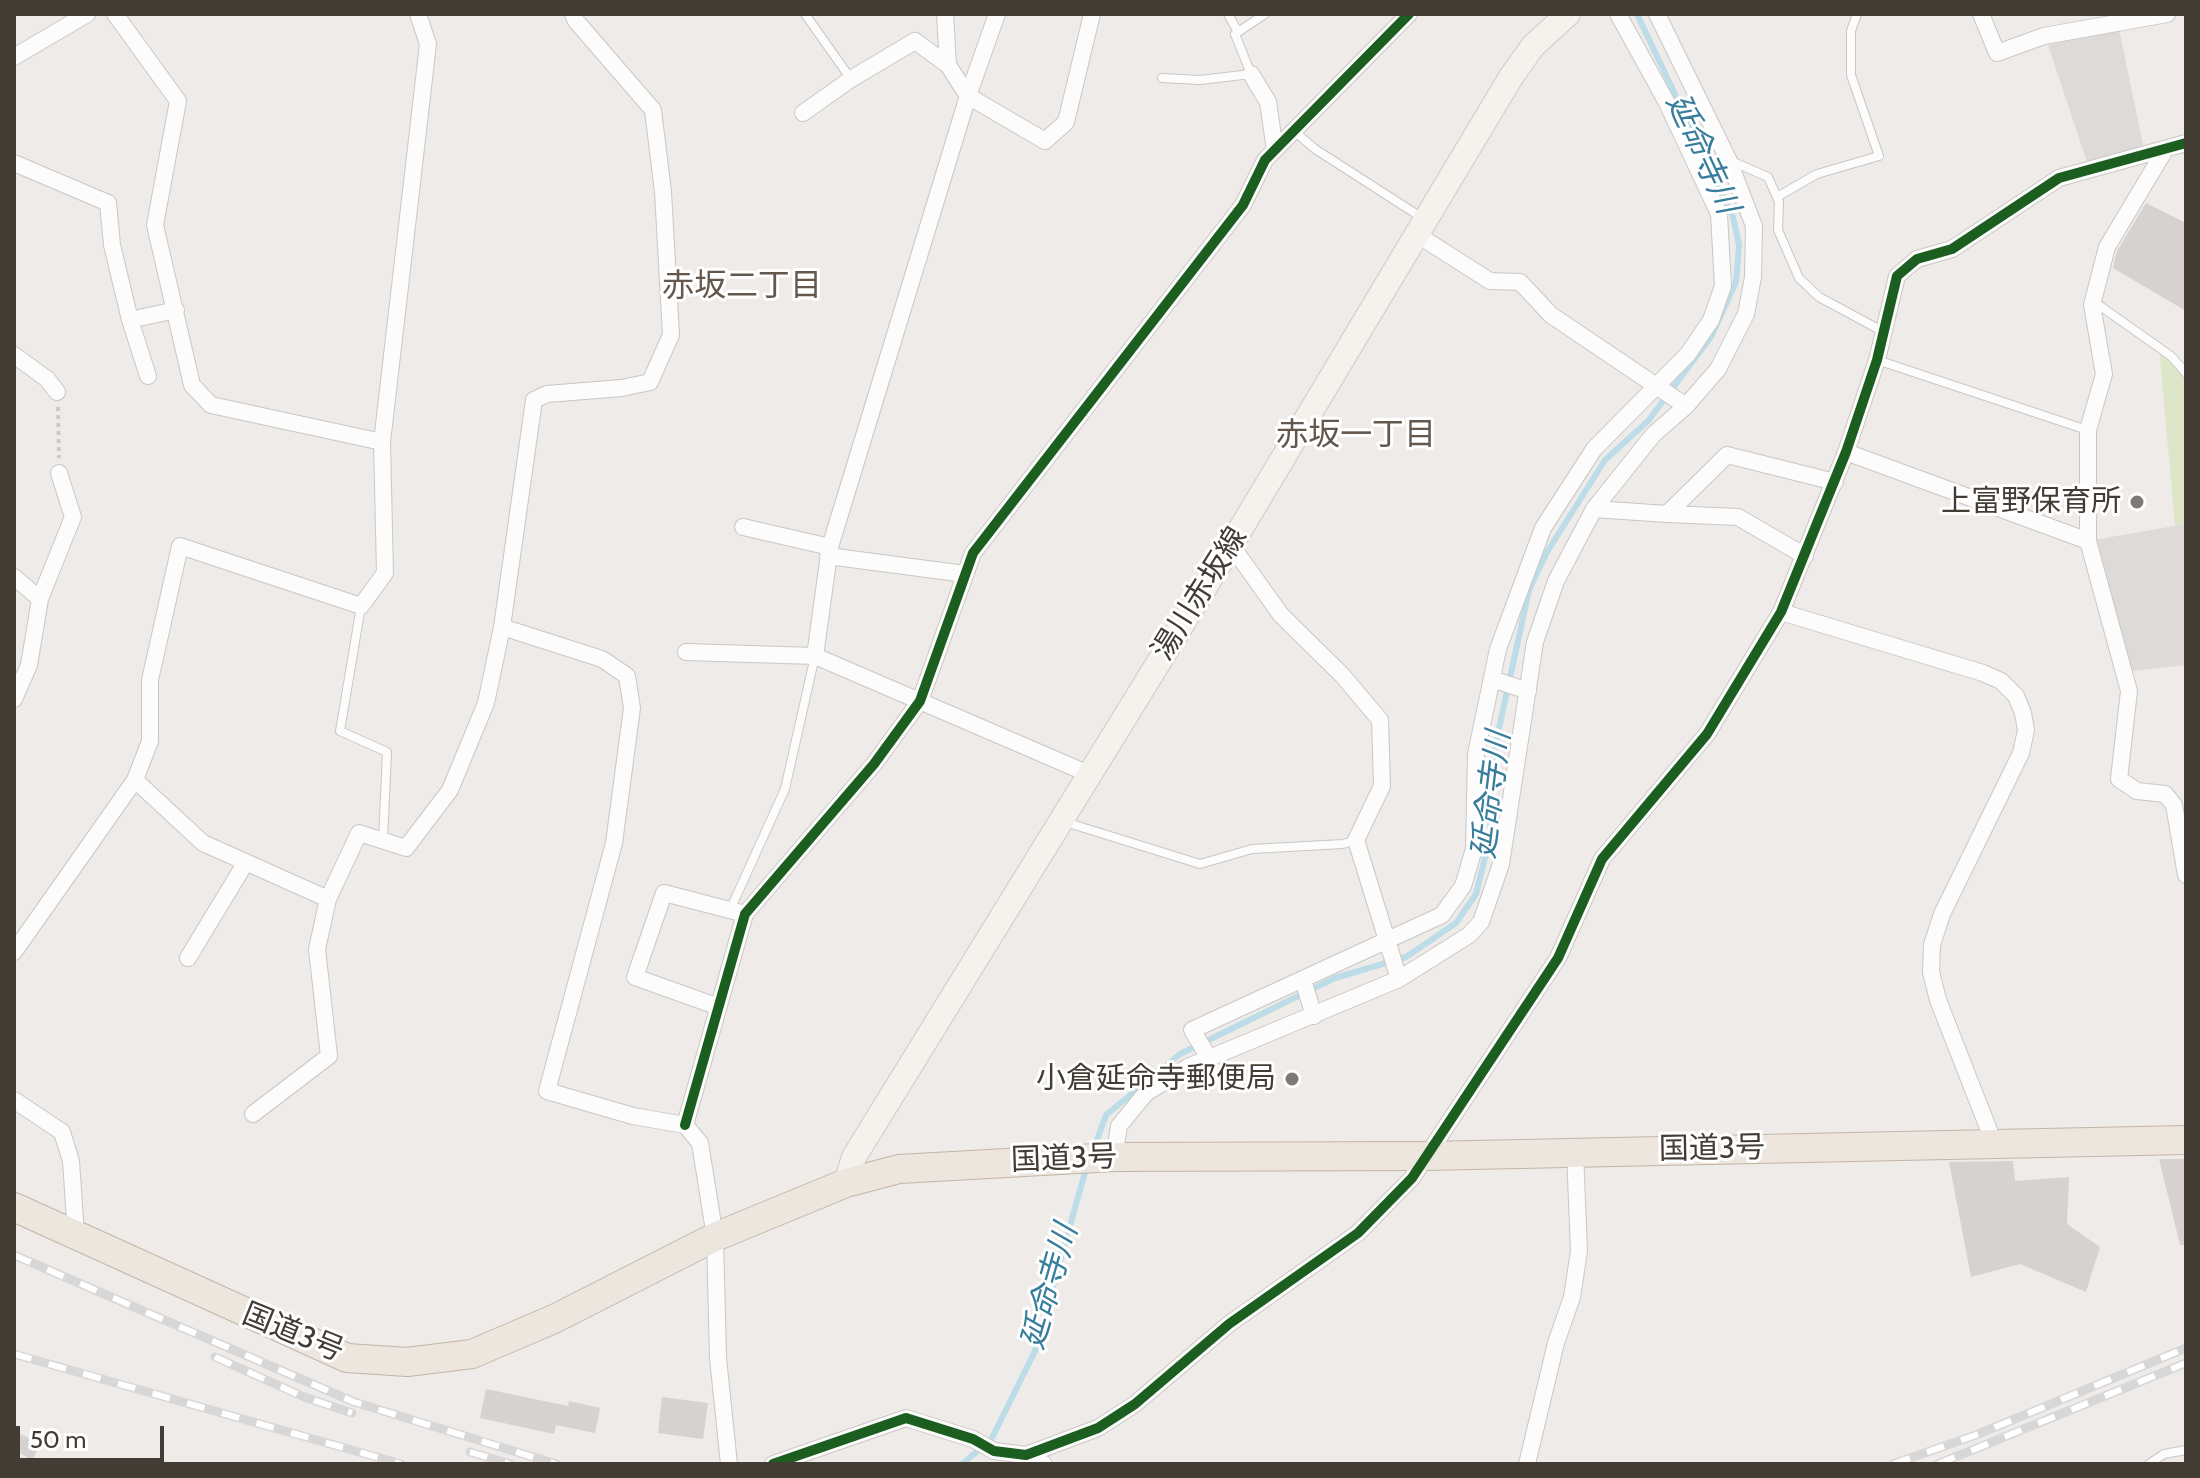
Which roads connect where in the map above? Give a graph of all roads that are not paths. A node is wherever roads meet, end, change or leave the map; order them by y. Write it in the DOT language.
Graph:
graph roads {
  1 [pos="87,14"];
  2 [pos="115,14"];
  3 [pos="418,14"];
  4 [pos="573,14"];
  5 [pos="805,14"];
  6 [pos="945,14"];
  7 [pos="997,14"];
  8 [pos="1092,14"];
  9 [pos="1228,14"];
  10 [pos="1265,14"];
  11 [pos="1409,14"];
  12 [pos="1568,14"];
  13 [pos="1618,14"];
  14 [pos="1657,14"];
  15 [pos="1857,14"];
  16 [pos="1981,14"];
  17 [pos="2167,14"];
  18 [pos="1238,32"];
  19 [pos="14,57"];
  20 [pos="948,65"];
  21 [pos="1251,74"];
  22 [pos="1162,78"];
  23 [pos="851,79"];
  24 [pos="968,96"];
  25 [pos="803,113"];
  26 [pos="1294,131"];
  27 [pos="2186,143"];
  28 [pos="1275,150"];
  29 [pos="2165,150"];
  30 [pos="1729,161"];
  31 [pos="14,163"];
  32 [pos="1777,197"];
  33 [pos="1420,226"];
  34 [pos="2093,301"];
  35 [pos="176,310"];
  36 [pos="130,320"];
  37 [pos="1885,333"];
  38 [pos="14,355"];
  39 [pos="1877,360"];
  40 [pos="2186,373"];
  41 [pos="148,376"];
  42 [pos="1657,388"];
  43 [pos="57,392"];
  44 [pos="1686,406"];
  45 [pos="2088,430"];
  46 [pos="382,442"];
  47 [pos="1846,452"];
  48 [pos="59,473"];
  49 [pos="1835,482"];
  50 [pos="1594,509"];
  51 [pos="1667,514"];
  52 [pos="743,527"];
  53 [pos="2088,541"];
  54 [pos="1231,545"];
  55 [pos="829,552"];
  56 [pos="1805,556"];
  57 [pos="965,574"];
  58 [pos="14,577"];
  59 [pos="40,599"];
  60 [pos="361,606"];
  61 [pos="1781,612"];
  62 [pos="502,627"];
  63 [pos="686,652"];
  64 [pos="815,656"];
  65 [pos="1492,679"];
  66 [pos="1528,691"];
  67 [pos="14,699"];
  68 [pos="920,701"];
  69 [pos="1089,774"];
  70 [pos="135,780"];
  71 [pos="1060,821"];
  72 [pos="1356,840"];
  73 [pos="383,841"];
  74 [pos="246,862"];
  75 [pos="2186,875"];
  76 [pos="328,899"];
  77 [pos="738,912"];
  78 [pos="1386,943"];
  79 [pos="14,952"];
  80 [pos="188,958"];
  81 [pos="1399,979"];
  82 [pos="1303,980"];
  83 [pos="716,1006"];
  84 [pos="1314,1016"];
  85 [pos="1209,1058"];
  86 [pos="14,1100"];
  87 [pos="253,1114"];
  88 [pos="685,1125"];
  89 [pos="2186,1140"];
  90 [pos="1994,1143"];
  91 [pos="1575,1152"];
  92 [pos="1425,1156"];
  93 [pos="1107,1157"];
  94 [pos="846,1183"];
  95 [pos="14,1207"];
  96 [pos="76,1235"];
  97 [pos="715,1237"];
  98 [pos="2186,1450"];
  99 [pos="1026,1455"];
  100 [pos="729,1464"];
  101 [pos="773,1464"];
  102 [pos="1044,1464"];
  103 [pos="1527,1464"];
  104 [pos="2149,1464"];
  1 -- 19 [label="street"];
  2 -- 35 [label="street"];
  3 -- 46 [label="street"];
  4 -- 62 [label="street"];
  5 -- 23 [label="lane"];
  6 -- 20 [label="street"];
  7 -- 24 [label="street"];
  8 -- 24 [label="street"];
  9 -- 18 [label="lane"];
  10 -- 18 [label="lane"];
  11 -- 26 [label="street"];
  12 -- 33 [label="main road, 湯川赤坂線"];
  13 -- 42 [label="street"];
  14 -- 30 [label="street"];
  15 -- 32 [label="lane"];
  16 -- 17 [label="street"];
  18 -- 21 [label="lane"];
  20 -- 23 [label="street"];
  20 -- 24 [label="street"];
  21 -- 22 [label="lane"];
  21 -- 28 [label="street"];
  23 -- 25 [label="street"];
  24 -- 55 [label="street"];
  26 -- 28 [label="street"];
  26 -- 33 [label="lane"];
  27 -- 29 [label="street"];
  28 -- 57 [label="street"];
  29 -- 34 [label="street"];
  29 -- 37 [label="street"];
  30 -- 32 [label="lane"];
  30 -- 44 [label="street"];
  31 -- 36 [label="street"];
  32 -- 37 [label="lane"];
  33 -- 42 [label="street"];
  33 -- 54 [label="main road, 湯川赤坂線"];
  34 -- 40 [label="lane"];
  34 -- 45 [label="street"];
  35 -- 36 [label="street"];
  35 -- 46 [label="street"];
  36 -- 41 [label="street"];
  37 -- 39 [label="street"];
  38 -- 43 [label="street"];
  39 -- 45 [label="lane"];
  39 -- 47 [label="street"];
  42 -- 44 [label="street"];
  42 -- 65 [label="street"];
  44 -- 50 [label="street"];
  45 -- 53 [label="street"];
  46 -- 60 [label="street"];
  47 -- 49 [label="street"];
  47 -- 53 [label="street"];
  48 -- 59 [label="street"];
  49 -- 51 [label="street"];
  49 -- 56 [label="street"];
  50 -- 51 [label="street"];
  50 -- 66 [label="street"];
  51 -- 56 [label="street"];
  52 -- 55 [label="street"];
  53 -- 75 [label="street"];
  54 -- 69 [label="main road, 湯川赤坂線"];
  54 -- 72 [label="street"];
  55 -- 57 [label="street"];
  55 -- 64 [label="street"];
  56 -- 61 [label="street"];
  57 -- 68 [label="street"];
  58 -- 59 [label="street"];
  59 -- 67 [label="street"];
  60 -- 70 [label="street"];
  60 -- 73 [label="lane"];
  61 -- 90 [label="street"];
  61 -- 92 [label="street"];
  62 -- 73 [label="street"];
  62 -- 88 [label="street"];
  63 -- 64 [label="street"];
  64 -- 68 [label="street"];
  64 -- 77 [label="lane"];
  65 -- 66 [label="street"];
  65 -- 78 [label="street"];
  66 -- 81 [label="street"];
  68 -- 69 [label="street"];
  68 -- 77 [label="street"];
  69 -- 71 [label="main road, 湯川赤坂線"];
  70 -- 74 [label="street"];
  70 -- 79 [label="street"];
  71 -- 72 [label="lane"];
  71 -- 94 [label="main road, 湯川赤坂線"];
  72 -- 78 [label="street"];
  73 -- 76 [label="street"];
  74 -- 76 [label="street"];
  74 -- 80 [label="street"];
  76 -- 87 [label="street"];
  77 -- 83 [label="street"];
  77 -- 83 [label="street"];
  78 -- 81 [label="street"];
  78 -- 82 [label="street"];
  81 -- 84 [label="street"];
  82 -- 84 [label="street"];
  82 -- 85 [label="street"];
  83 -- 88 [label="street"];
  84 -- 85 [label="street"];
  85 -- 93 [label="street"];
  86 -- 96 [label="street"];
  88 -- 97 [label="street"];
  89 -- 90 [label="highway, 国道3号"];
  90 -- 91 [label="highway, 国道3号"];
  91 -- 92 [label="highway, 国道3号"];
  91 -- 103 [label="street"];
  92 -- 93 [label="highway, 国道3号"];
  92 -- 99 [label="street"];
  93 -- 94 [label="highway, 国道3号"];
  94 -- 97 [label="highway, 国道3号"];
  95 -- 96 [label="highway, 国道3号"];
  96 -- 97 [label="highway, 国道3号"];
  97 -- 100 [label="street"];
  98 -- 104 [label="lane"];
  99 -- 101 [label="street"];
  99 -- 102 [label="street"];
}
